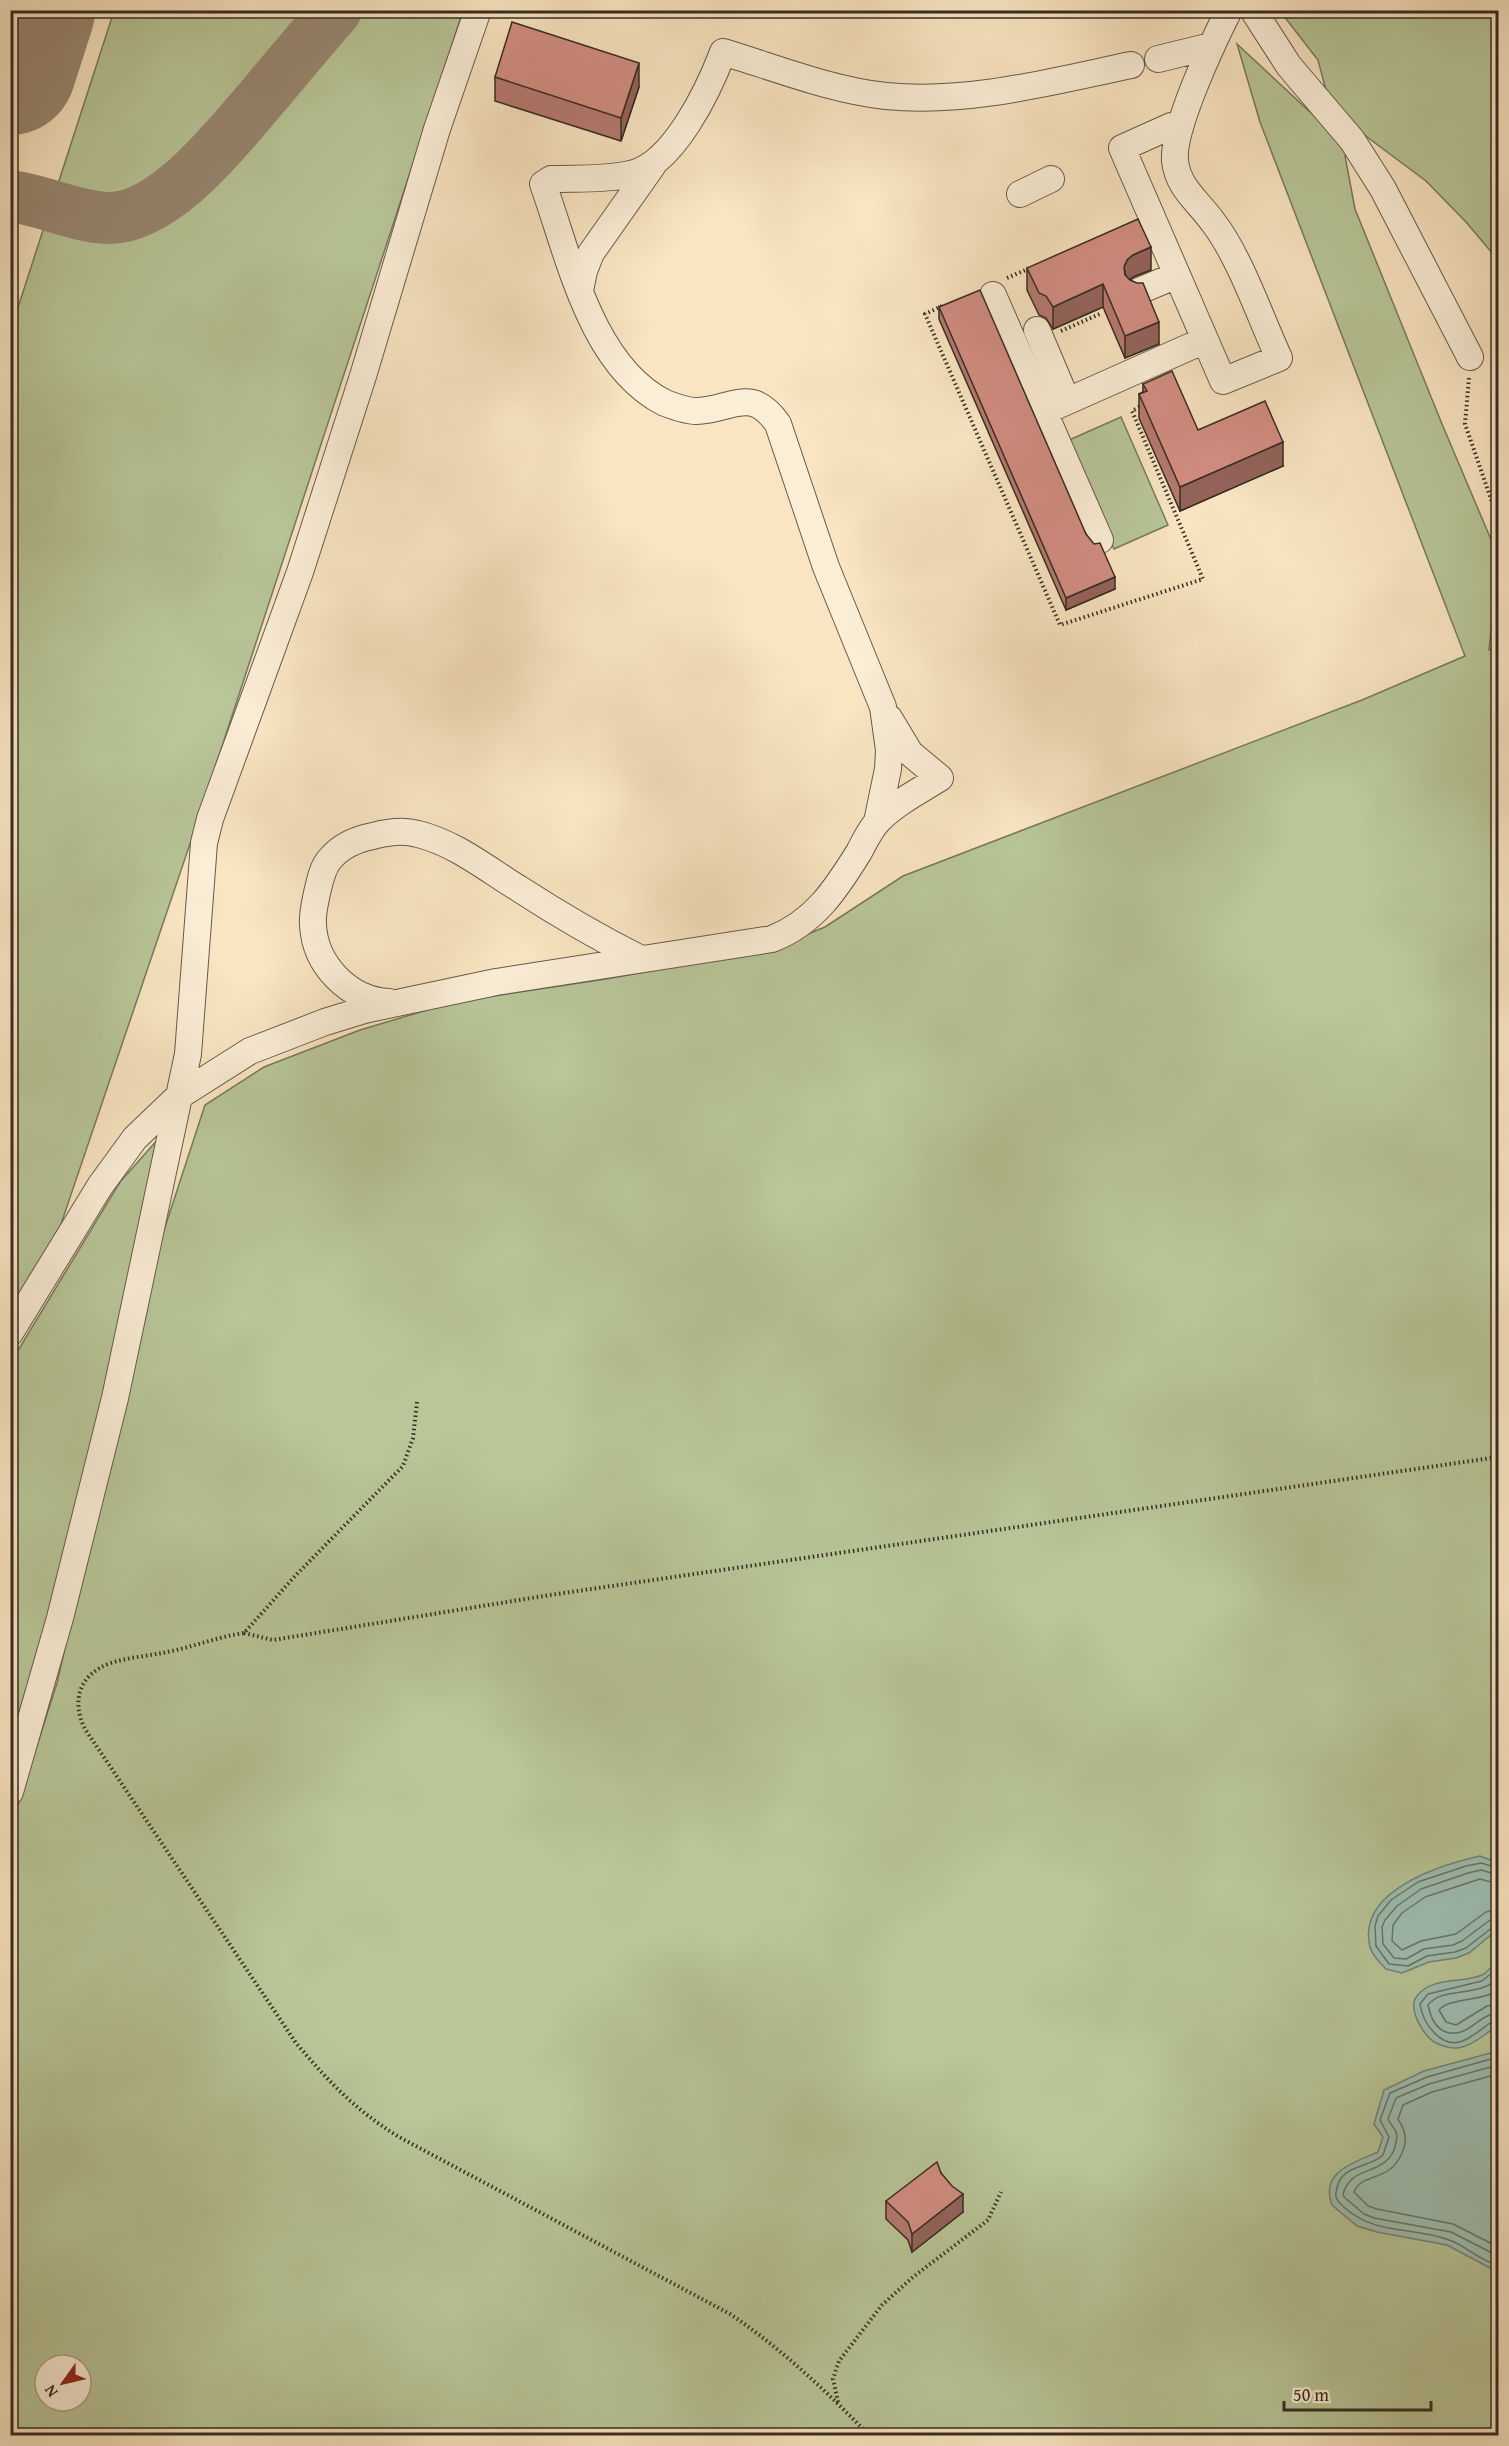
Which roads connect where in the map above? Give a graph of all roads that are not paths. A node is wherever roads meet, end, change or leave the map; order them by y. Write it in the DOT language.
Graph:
graph roads {
  1 [pos="478,10"];
  2 [pos="1229,10"];
  3 [pos="1253,10"];
  4 [pos="1211,46"];
  5 [pos="1158,59"];
  6 [pos="1131,65"];
  7 [pos="1180,128"];
  8 [pos="653,165"];
  9 [pos="1051,179"];
  10 [pos="1020,194"];
  11 [pos="1177,275"];
  12 [pos="580,291"];
  13 [pos="1139,291"];
  14 [pos="993,295"];
  15 [pos="1039,335"];
  16 [pos="1205,340"];
  17 [pos="1470,357"];
  18 [pos="1067,402"];
  19 [pos="1043,412"];
  20 [pos="1100,540"];
  21 [pos="884,707"];
  22 [pos="877,822"];
  23 [pos="641,959"];
  24 [pos="404,1003"];
  25 [pos="179,1096"];
  26 [pos="10,1333"];
  27 [pos="10,1792"];
  1 -- 25 [label="lane"];
  2 -- 4 [label="lane"];
  3 -- 17 [label="lane"];
  4 -- 5 [label="lane"];
  4 -- 7 [label="lane"];
  6 -- 8 [label="lane"];
  7 -- 11 [label="lane"];
  7 -- 16 [label="lane"];
  8 -- 12 [label="lane"];
  8 -- 12 [label="lane"];
  9 -- 10 [label="lane"];
  11 -- 13 [label="lane"];
  11 -- 16 [label="lane"];
  12 -- 21 [label="lane"];
  14 -- 19 [label="lane"];
  15 -- 18 [label="lane"];
  16 -- 18 [label="lane"];
  18 -- 19 [label="lane"];
  19 -- 20 [label="lane"];
  21 -- 22 [label="lane"];
  21 -- 22 [label="lane"];
  22 -- 23 [label="lane"];
  23 -- 24 [label="lane"];
  23 -- 24 [label="lane"];
  24 -- 25 [label="lane"];
  25 -- 26 [label="lane"];
  25 -- 27 [label="lane"];
}
